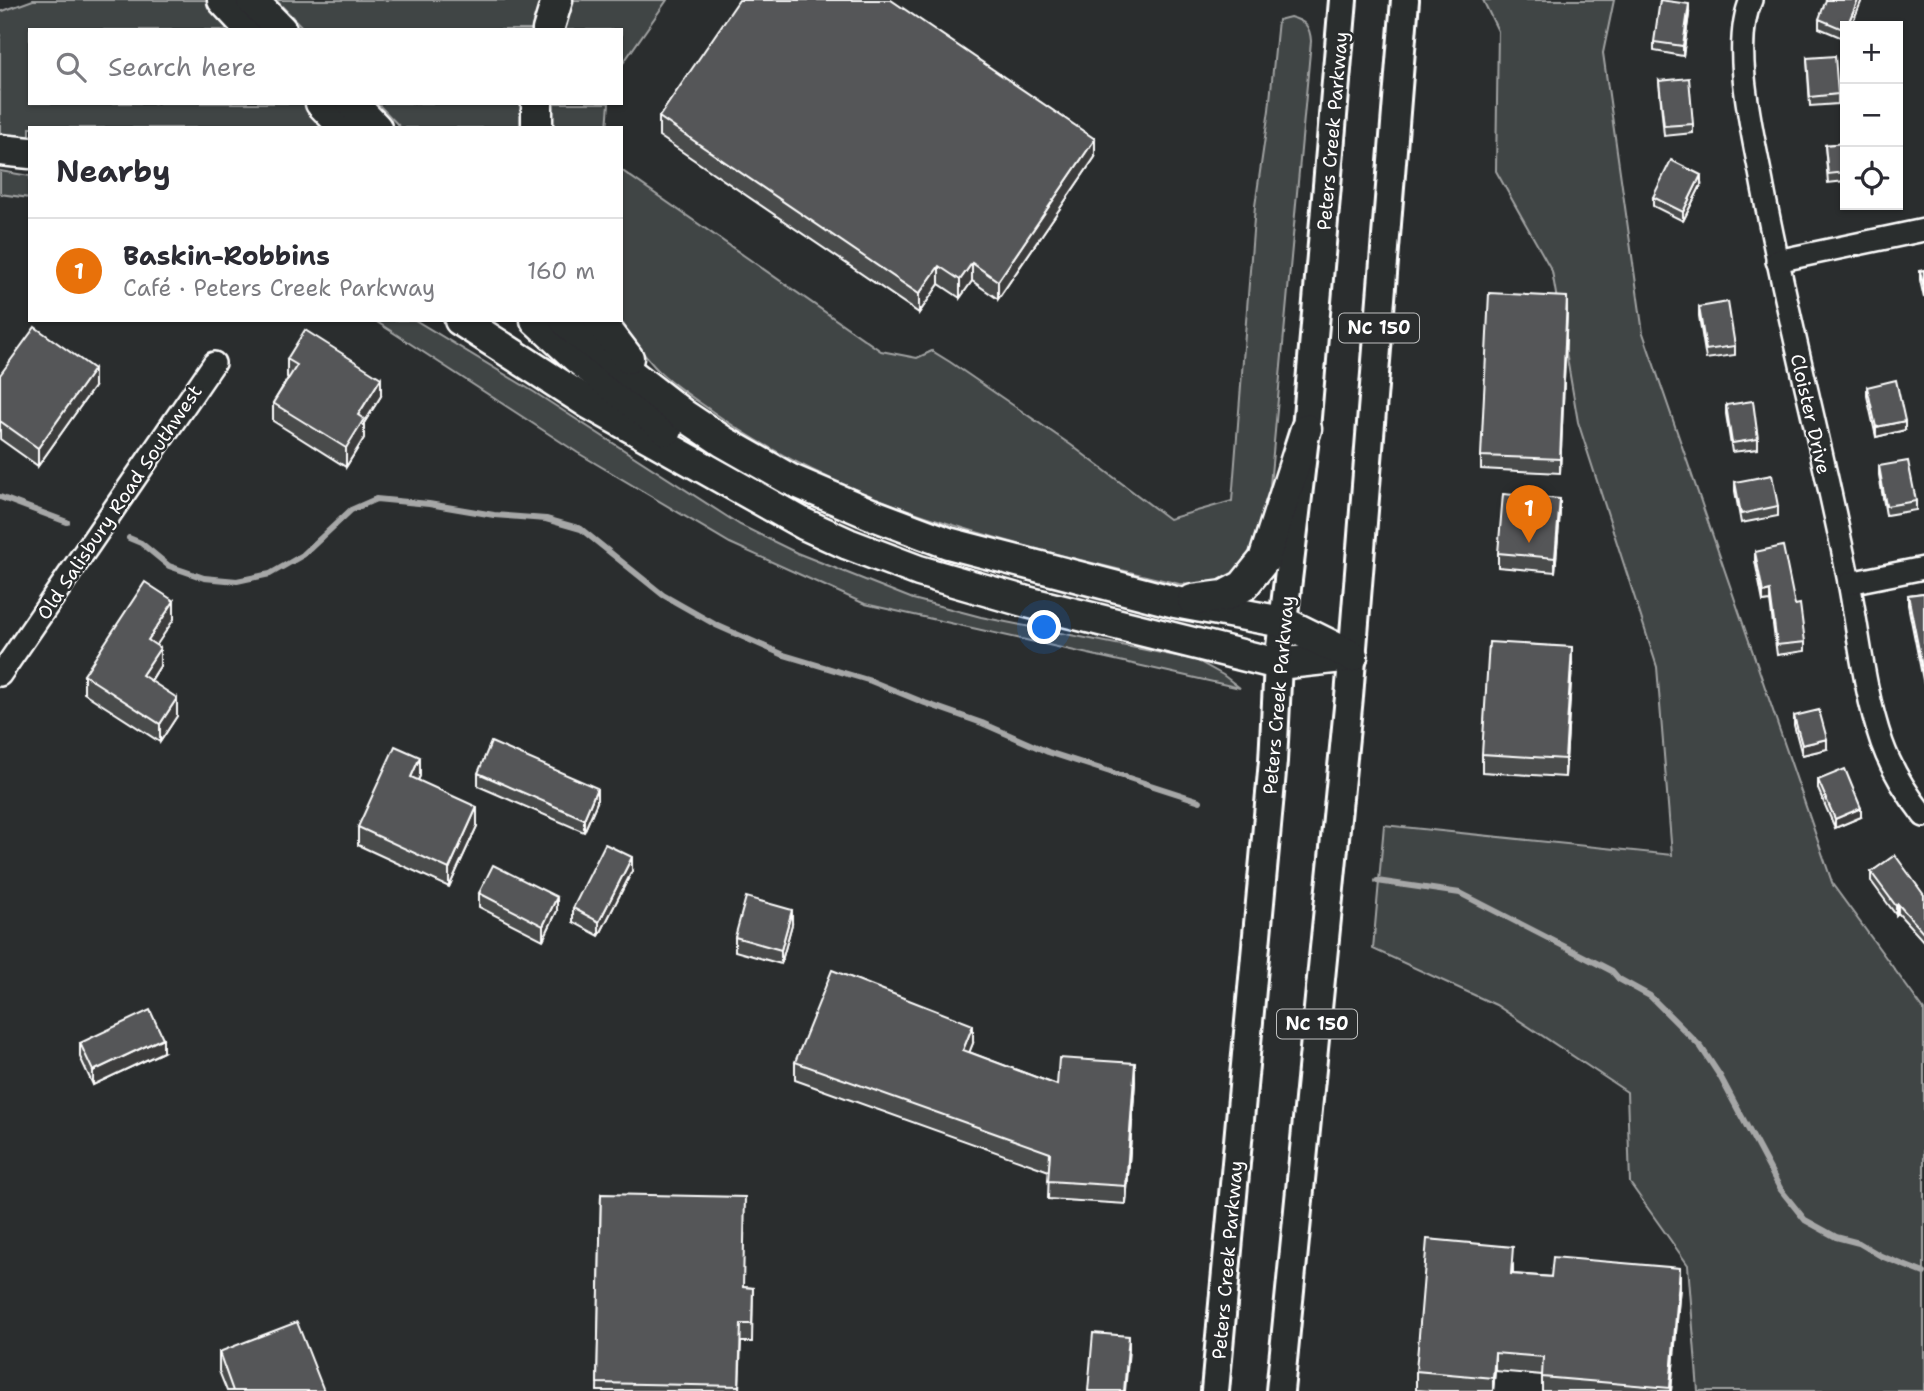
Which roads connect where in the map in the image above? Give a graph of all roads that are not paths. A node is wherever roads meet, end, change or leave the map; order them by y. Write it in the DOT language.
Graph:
graph roads {
  1 [pos="223,0"];
  2 [pos="252,0"];
  3 [pos="557,0"];
  4 [pos="1343,0"];
  5 [pos="1405,0"];
  6 [pos="1751,0"];
  7 [pos="249,28"];
  8 [pos="279,28"];
  9 [pos="549,28"];
  10 [pos="323,105"];
  11 [pos="354,105"];
  12 [pos="537,105"];
  13 [pos="343,126"];
  14 [pos="374,126"];
  15 [pos="537,126"];
  16 [pos="0,149"];
  17 [pos="28,153"];
  18 [pos="1924,230"];
  19 [pos="1777,261"];
  20 [pos="463,322"];
  21 [pos="538,322"];
  22 [pos="567,322"];
  23 [pos="601,322"];
  24 [pos="214,363"];
  25 [pos="685,416"];
  26 [pos="1306,429"];
  27 [pos="804,524"];
  28 [pos="1924,568"];
  29 [pos="1849,583"];
  30 [pos="1175,602"];
  31 [pos="1283,622"];
  32 [pos="1352,656"];
  33 [pos="1278,664"];
  34 [pos="0,675"];
  35 [pos="1924,816"];
  36 [pos="1215,1391"];
  37 [pos="1280,1391"];
  1 -- 7 [label="highway"];
  2 -- 8 [label="highway"];
  3 -- 9 [label="highway"];
  4 -- 26 [label="main road, Peters Creek Parkway / NC 150"];
  5 -- 32 [label="main road, NC 150"];
  6 -- 19 [label="street, Cloister Drive"];
  10 -- 13 [label="highway"];
  11 -- 14 [label="highway"];
  12 -- 15 [label="highway"];
  16 -- 17 [label="highway"];
  18 -- 19 [label="street"];
  19 -- 29 [label="street, Cloister Drive"];
  20 -- 27 [label="highway"];
  21 -- 27 [label="highway"];
  22 -- 25 [label="highway"];
  23 -- 25 [label="highway"];
  24 -- 34 [label="street, Old Salisbury Road Southwest"];
  25 -- 30 [label="highway"];
  26 -- 30 [label="highway"];
  26 -- 31 [label="main road, Peters Creek Parkway / NC 150"];
  27 -- 33 [label="highway"];
  28 -- 29 [label="street"];
  29 -- 35 [label="street, Cloister Drive"];
  30 -- 31 [label="highway"];
  31 -- 32 [label="highway"];
  31 -- 33 [label="main road, Peters Creek Parkway / NC 150"];
  32 -- 33 [label="highway"];
  32 -- 37 [label="main road, NC 150"];
  33 -- 36 [label="main road, Peters Creek Parkway / NC 150"];
}
